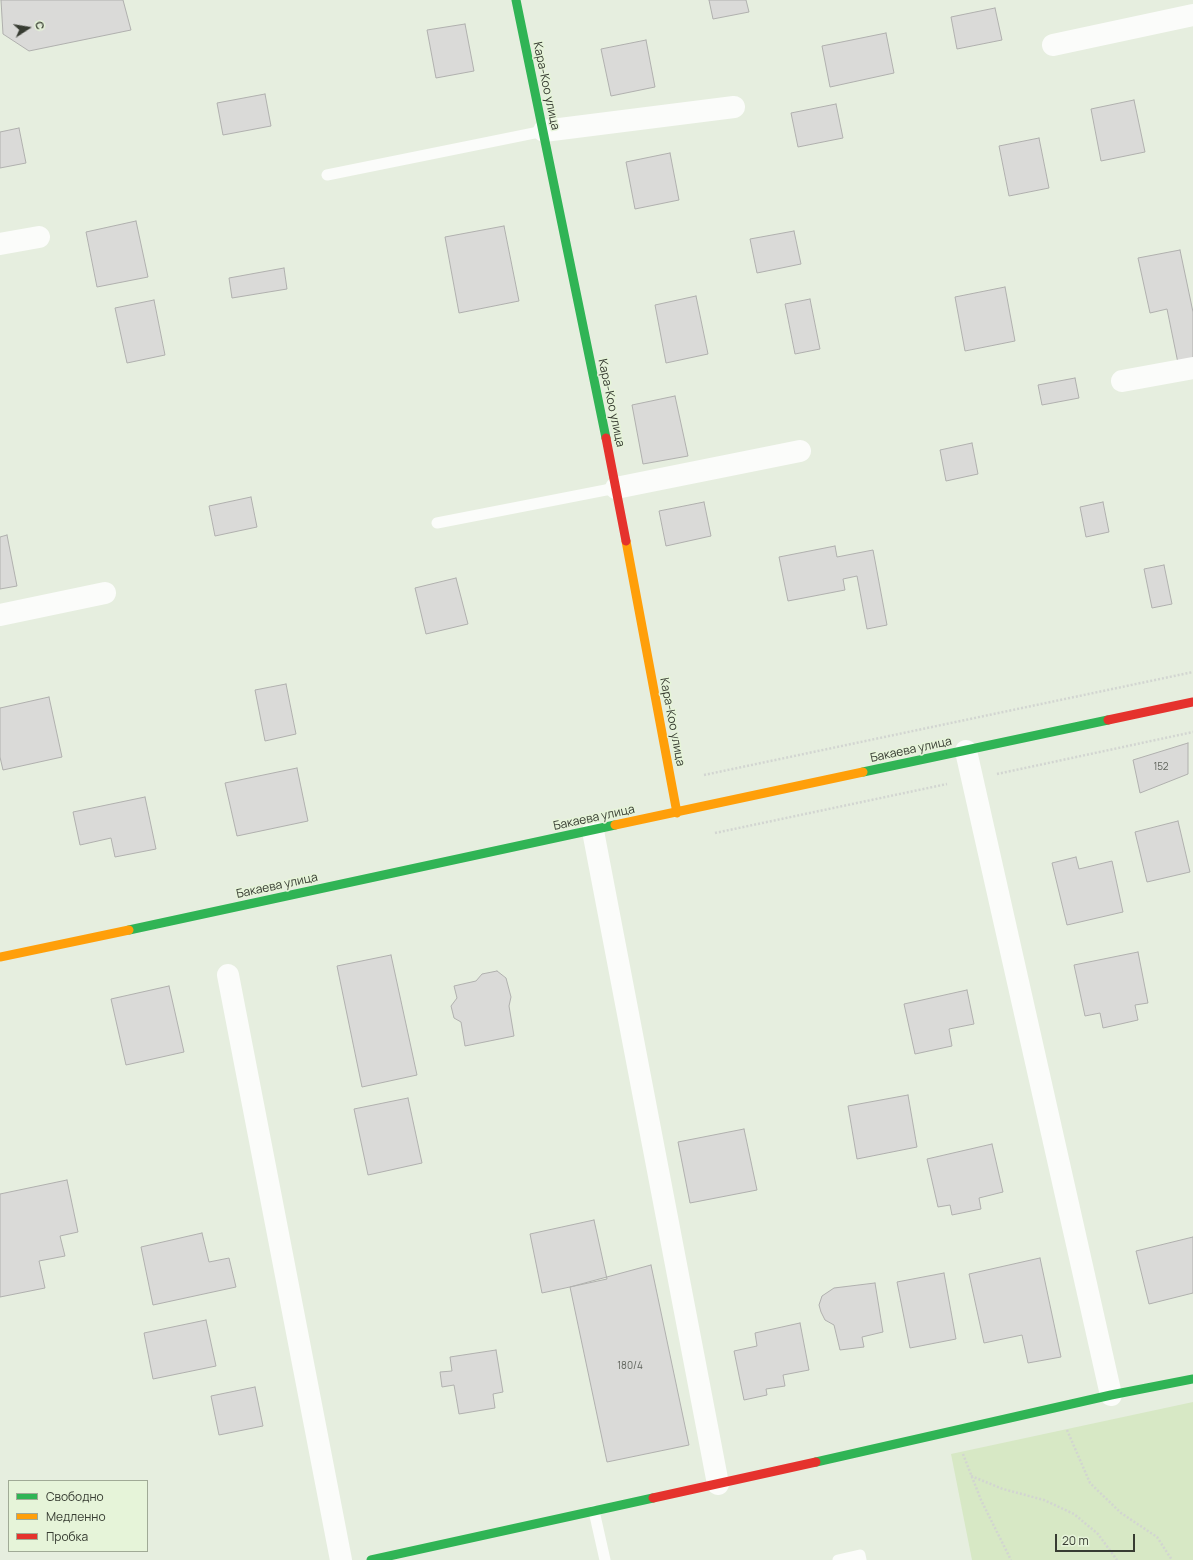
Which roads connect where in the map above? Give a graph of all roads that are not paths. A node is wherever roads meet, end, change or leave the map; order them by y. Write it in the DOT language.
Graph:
graph roads {
  1 [pos="516,0"];
  2 [pos="1193,15"];
  3 [pos="1053,45"];
  4 [pos="734,107"];
  5 [pos="544,131"];
  6 [pos="326,175"];
  7 [pos="39,237"];
  8 [pos="0,244"];
  9 [pos="1193,368"];
  10 [pos="1122,381"];
  11 [pos="800,451"];
  12 [pos="616,488"];
  13 [pos="437,523"];
  14 [pos="105,593"];
  15 [pos="0,615"];
  16 [pos="1193,702"];
  17 [pos="966,751"];
  18 [pos="677,813"];
  19 [pos="593,830"];
  20 [pos="0,958"];
  21 [pos="228,975"];
  22 [pos="1193,1379"];
  23 [pos="1111,1395"];
  24 [pos="718,1484"];
  25 [pos="594,1511"];
  26 [pos="341,1560"];
  27 [pos="371,1560"];
  28 [pos="605,1560"];
  29 [pos="838,1560"];
  30 [pos="861,1560"];
  1 -- 5 [label="street, Кара-Коо улица"];
  2 -- 3 [label="street"];
  4 -- 5 [label="street"];
  5 -- 6 [label="lane"];
  5 -- 12 [label="street, Кара-Коо улица"];
  7 -- 8 [label="street"];
  9 -- 10 [label="street"];
  11 -- 12 [label="street"];
  12 -- 13 [label="lane"];
  12 -- 18 [label="street, Кара-Коо улица"];
  14 -- 15 [label="street"];
  16 -- 17 [label="street, Бакаева улица"];
  17 -- 18 [label="street, Бакаева улица"];
  17 -- 23 [label="street"];
  18 -- 19 [label="street, Бакаева улица"];
  19 -- 20 [label="street, Бакаева улица"];
  19 -- 24 [label="street"];
  21 -- 26 [label="street"];
  22 -- 23 [label="street"];
  23 -- 24 [label="street"];
  24 -- 25 [label="street"];
  25 -- 27 [label="street"];
  25 -- 28 [label="lane"];
  29 -- 30 [label="lane"];
}
